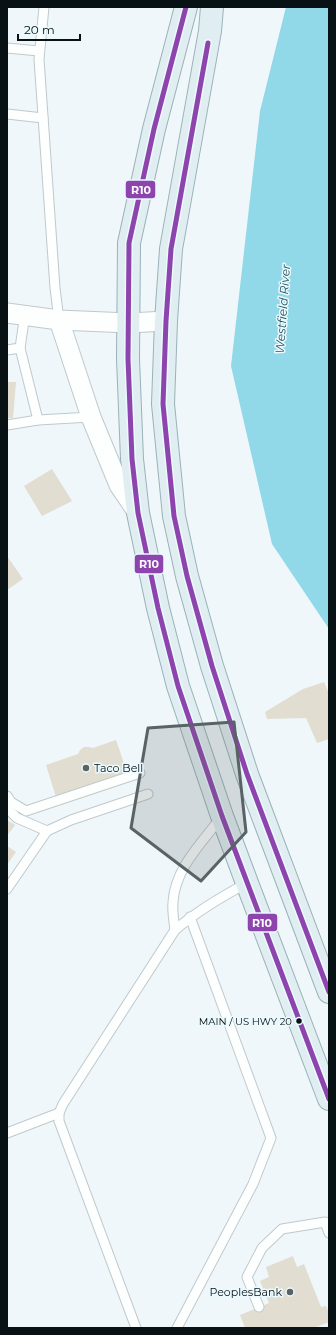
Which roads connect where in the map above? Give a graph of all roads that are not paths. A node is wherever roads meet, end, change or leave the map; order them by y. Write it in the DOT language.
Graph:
graph roads {
  1 [pos="44,7"];
  2 [pos="186,7"];
  3 [pos="212,7"];
  4 [pos="7,48"];
  5 [pos="40,51"];
  6 [pos="7,114"];
  7 [pos="43,118"];
  8 [pos="16,314"];
  9 [pos="59,320"];
  10 [pos="166,321"];
  11 [pos="129,323"];
  12 [pos="20,348"];
  13 [pos="7,350"];
  14 [pos="91,417"];
  15 [pos="38,420"];
  16 [pos="7,425"];
  17 [pos="138,513"];
  18 [pos="140,773"];
  19 [pos="148,794"];
  20 [pos="7,796"];
  21 [pos="7,808"];
  22 [pos="222,816"];
  23 [pos="47,831"];
  24 [pos="247,883"];
  25 [pos="7,889"];
  26 [pos="190,917"];
  27 [pos="175,930"];
  28 [pos="329,992"];
  29 [pos="329,1099"];
  30 [pos="59,1113"];
  31 [pos="7,1133"];
  32 [pos="329,1233"];
  33 [pos="259,1307"];
  34 [pos="136,1328"];
  35 [pos="177,1328"];
  1 -- 5 [label="lane"];
  2 -- 11 [label="main road"];
  3 -- 10 [label="main road"];
  4 -- 5 [label="lane"];
  5 -- 7 [label="lane"];
  6 -- 7 [label="lane"];
  7 -- 9 [label="lane"];
  8 -- 9 [label="street"];
  8 -- 12 [label="lane"];
  9 -- 11 [label="street"];
  9 -- 14 [label="street"];
  10 -- 11 [label="street"];
  10 -- 28 [label="main road"];
  11 -- 17 [label="main road"];
  12 -- 13 [label="lane"];
  12 -- 15 [label="lane"];
  14 -- 15 [label="lane"];
  14 -- 17 [label="street"];
  15 -- 16 [label="lane"];
  17 -- 22 [label="main road"];
  18 -- 20 [label="lane"];
  19 -- 23 [label="lane"];
  21 -- 23 [label="lane"];
  22 -- 24 [label="main road"];
  22 -- 27 [label="lane"];
  23 -- 25 [label="lane"];
  24 -- 26 [label="lane"];
  24 -- 29 [label="main road"];
  26 -- 27 [label="lane"];
  26 -- 35 [label="lane"];
  27 -- 30 [label="lane"];
  30 -- 31 [label="lane"];
  30 -- 34 [label="lane"];
  32 -- 33 [label="lane"];
}
